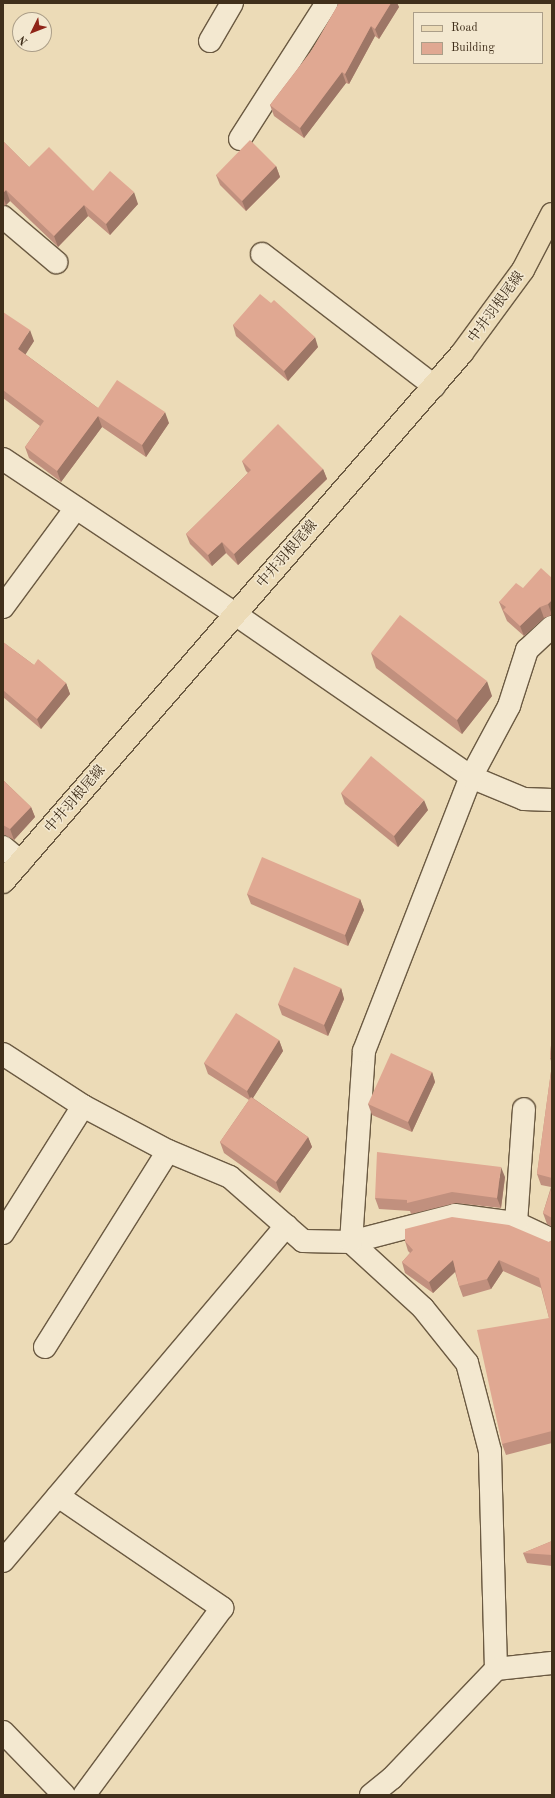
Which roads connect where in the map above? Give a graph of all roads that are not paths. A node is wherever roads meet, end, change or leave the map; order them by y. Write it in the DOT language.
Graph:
graph roads {
  1 [pos="232,3"];
  2 [pos="327,3"];
  3 [pos="210,40"];
  4 [pos="240,140"];
  5 [pos="552,214"];
  6 [pos="3,217"];
  7 [pos="262,254"];
  8 [pos="56,262"];
  9 [pos="434,386"];
  10 [pos="3,459"];
  11 [pos="76,508"];
  12 [pos="3,607"];
  13 [pos="235,614"];
  14 [pos="552,626"];
  15 [pos="471,777"];
  16 [pos="552,800"];
  17 [pos="3,847"];
  18 [pos="21,862"];
  19 [pos="3,882"];
  20 [pos="3,1054"];
  21 [pos="82,1106"];
  22 [pos="524,1109"];
  23 [pos="168,1151"];
  24 [pos="516,1223"];
  25 [pos="286,1226"];
  26 [pos="3,1233"];
  27 [pos="552,1240"];
  28 [pos="351,1242"];
  29 [pos="45,1347"];
  30 [pos="58,1496"];
  31 [pos="3,1561"];
  32 [pos="552,1663"];
  33 [pos="496,1669"];
  34 [pos="3,1732"];
  35 [pos="64,1795"];
  36 [pos="84,1795"];
  37 [pos="371,1795"];
  1 -- 3 [label="street"];
  2 -- 4 [label="street"];
  5 -- 9 [label="main road, 中井羽根尾線"];
  6 -- 8 [label="street"];
  7 -- 9 [label="street"];
  9 -- 13 [label="main road, 中井羽根尾線"];
  10 -- 11 [label="street"];
  11 -- 12 [label="street"];
  11 -- 13 [label="street"];
  13 -- 15 [label="street"];
  13 -- 18 [label="main road, 中井羽根尾線"];
  14 -- 15 [label="street"];
  15 -- 16 [label="street"];
  15 -- 28 [label="street"];
  17 -- 18 [label="street"];
  18 -- 19 [label="main road, 中井羽根尾線"];
  20 -- 21 [label="street"];
  21 -- 23 [label="street"];
  21 -- 26 [label="street"];
  22 -- 24 [label="street"];
  23 -- 25 [label="street"];
  23 -- 29 [label="street"];
  24 -- 27 [label="street"];
  24 -- 28 [label="street"];
  25 -- 28 [label="street"];
  25 -- 30 [label="street"];
  28 -- 33 [label="street"];
  30 -- 31 [label="street"];
  30 -- 36 [label="street"];
  32 -- 33 [label="street"];
  33 -- 37 [label="street"];
  34 -- 35 [label="street"];
}
